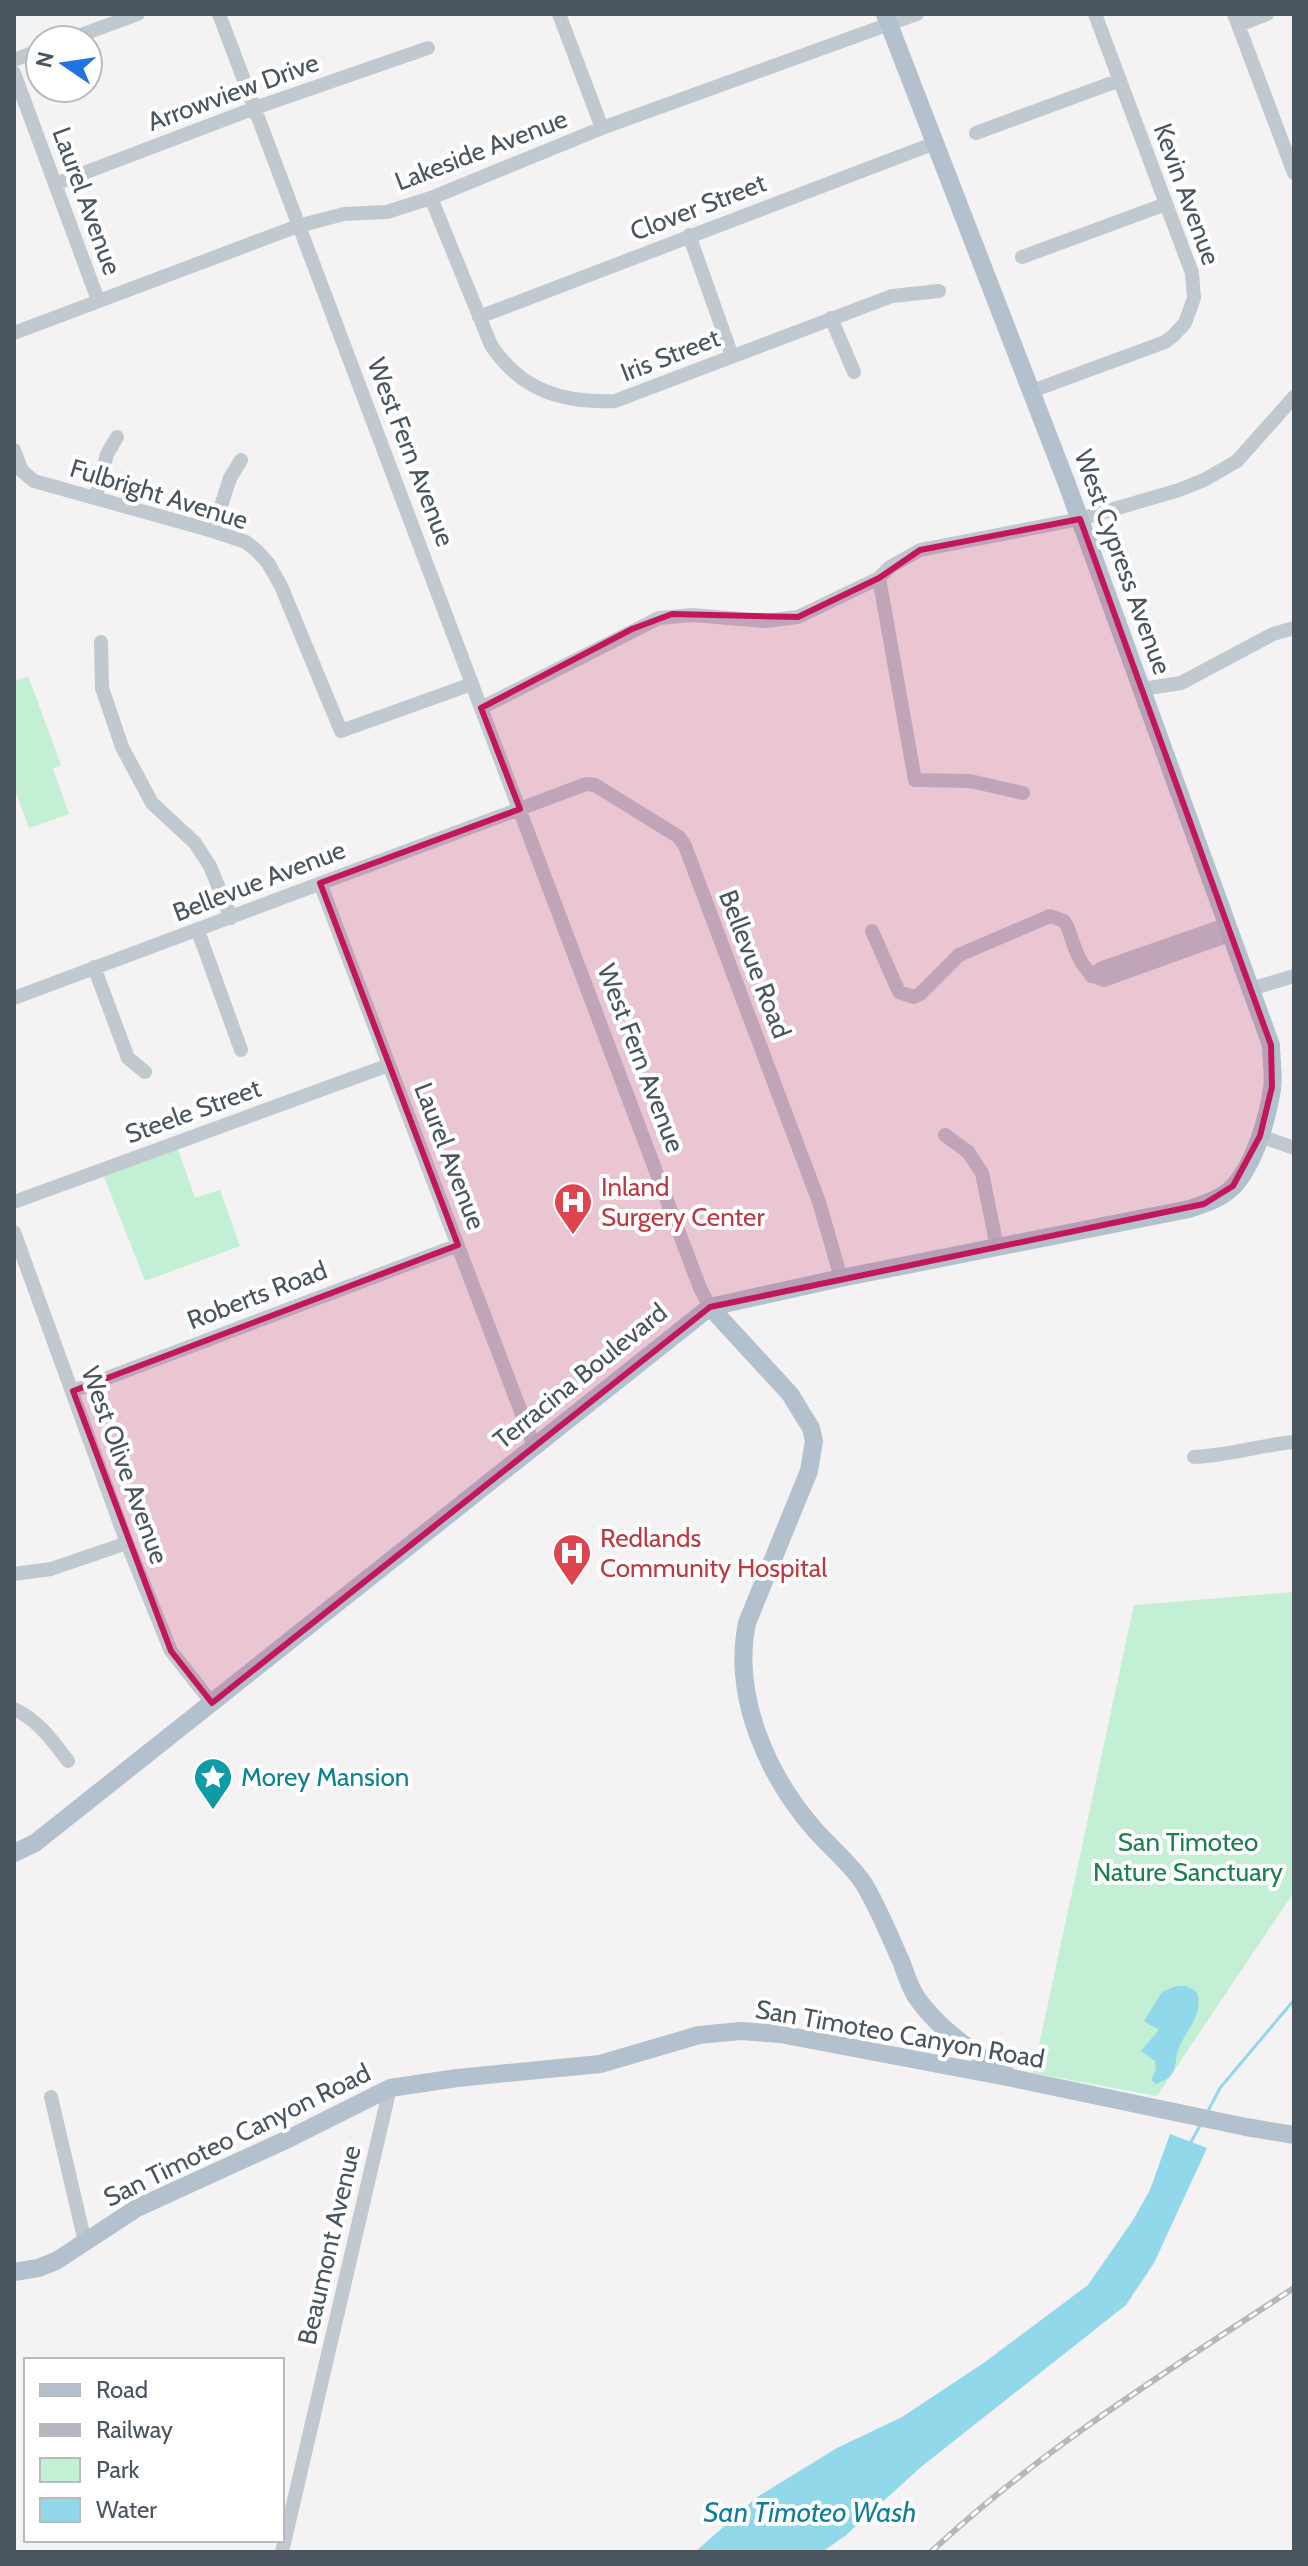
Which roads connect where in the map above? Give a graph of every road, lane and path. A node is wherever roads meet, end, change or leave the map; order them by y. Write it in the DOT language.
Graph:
graph roads {
  1 [pos="138,14"];
  2 [pos="219,14"];
  3 [pos="559,14"];
  4 [pos="917,14"];
  5 [pos="1095,14"];
  6 [pos="1267,14"];
  7 [pos="887,19"];
  8 [pos="1236,19"];
  9 [pos="104,26"];
  10 [pos="428,48"];
  11 [pos="14,73"];
  12 [pos="1120,80"];
  13 [pos="255,108"];
  14 [pos="602,128"];
  15 [pos="976,133"];
  16 [pos="935,143"];
  17 [pos="1294,173"];
  18 [pos="55,184"];
  19 [pos="431,198"];
  20 [pos="1166,204"];
  21 [pos="298,226"];
  22 [pos="689,235"];
  23 [pos="1022,257"];
  24 [pos="939,291"];
  25 [pos="98,300"];
  26 [pos="479,317"];
  27 [pos="831,318"];
  28 [pos="14,333"];
  29 [pos="732,356"];
  30 [pos="854,372"];
  31 [pos="1032,391"];
  32 [pos="1294,397"];
  33 [pos="117,437"];
  34 [pos="14,450"];
  35 [pos="241,460"];
  36 [pos="96,497"];
  37 [pos="1080,519"];
  38 [pos="213,531"];
  39 [pos="879,578"];
  40 [pos="1294,628"];
  41 [pos="101,642"];
  42 [pos="472,684"];
  43 [pos="1142,689"];
  44 [pos="481,708"];
  45 [pos="1023,793"];
  46 [pos="520,809"];
  47 [pos="320,883"];
  48 [pos="231,918"];
  49 [pos="1230,929"];
  50 [pos="198,931"];
  51 [pos="872,931"];
  52 [pos="94,967"];
  53 [pos="1294,976"];
  54 [pos="1251,989"];
  55 [pos="14,998"];
  56 [pos="241,1050"];
  57 [pos="389,1065"];
  58 [pos="145,1072"];
  59 [pos="945,1135"];
  60 [pos="1260,1136"];
  61 [pos="1294,1148"];
  62 [pos="14,1202"];
  63 [pos="14,1232"];
  64 [pos="458,1245"];
  65 [pos="997,1247"];
  66 [pos="841,1278"];
  67 [pos="710,1307"];
  68 [pos="73,1391"];
  69 [pos="1294,1442"];
  70 [pos="534,1446"];
  71 [pos="1194,1457"];
  72 [pos="127,1543"];
  73 [pos="14,1574"];
  74 [pos="212,1703"];
  75 [pos="14,1709"];
  76 [pos="68,1761"];
  77 [pos="14,1853"];
  78 [pos="1012,2078"];
  79 [pos="390,2088"];
  80 [pos="51,2097"];
  81 [pos="1246,2127"];
  82 [pos="1294,2135"];
  83 [pos="1294,2142"];
  84 [pos="85,2242"];
  85 [pos="14,2272"];
  86 [pos="282,2552"];
  1 -- 9 [label="street"];
  2 -- 13 [label="street, West Fern Avenue"];
  3 -- 14 [label="street"];
  4 -- 7 [label="street, Lakeside Avenue"];
  5 -- 12 [label="street, Kevin Avenue"];
  6 -- 8 [label="street"];
  7 -- 14 [label="street, Lakeside Avenue"];
  7 -- 16 [label="main road, West Cypress Avenue"];
  8 -- 17 [label="street"];
  10 -- 13 [label="street, Arrowview Drive"];
  11 -- 18 [label="street, Laurel Avenue"];
  12 -- 15 [label="street"];
  12 -- 20 [label="street, Kevin Avenue"];
  13 -- 18 [label="street, Arrowview Drive"];
  13 -- 21 [label="street, West Fern Avenue"];
  14 -- 19 [label="street, Lakeside Avenue"];
  16 -- 22 [label="street, Clover Street"];
  16 -- 31 [label="main road, West Cypress Avenue"];
  18 -- 25 [label="street, Laurel Avenue"];
  19 -- 21 [label="street, Lakeside Avenue"];
  19 -- 26 [label="street, Iris Street"];
  20 -- 23 [label="street"];
  20 -- 31 [label="street, Kevin Avenue"];
  21 -- 25 [label="street, Lakeside Avenue"];
  21 -- 42 [label="street, West Fern Avenue"];
  22 -- 26 [label="street, Clover Street"];
  22 -- 29 [label="street"];
  24 -- 27 [label="street, Iris Street"];
  25 -- 28 [label="street, Lakeside Avenue"];
  26 -- 29 [label="street, Iris Street"];
  27 -- 29 [label="street, Iris Street"];
  27 -- 30 [label="street"];
  31 -- 37 [label="main road, West Cypress Avenue"];
  32 -- 37 [label="street"];
  33 -- 36 [label="street"];
  34 -- 36 [label="street, Fulbright Avenue"];
  35 -- 38 [label="street"];
  36 -- 38 [label="street, Fulbright Avenue"];
  37 -- 39 [label="street"];
  37 -- 43 [label="main road, West Cypress Avenue"];
  38 -- 42 [label="street, Fulbright Avenue"];
  39 -- 44 [label="street"];
  39 -- 45 [label="street"];
  40 -- 43 [label="street"];
  41 -- 48 [label="street"];
  42 -- 44 [label="street, West Fern Avenue"];
  43 -- 49 [label="main road, West Cypress Avenue"];
  44 -- 46 [label="street, West Fern Avenue"];
  46 -- 47 [label="street, Bellevue Avenue"];
  46 -- 66 [label="street, Bellevue Road"];
  46 -- 67 [label="street, West Fern Avenue"];
  47 -- 48 [label="street, Bellevue Avenue"];
  47 -- 57 [label="street, Laurel Avenue"];
  48 -- 50 [label="street, Bellevue Avenue"];
  49 -- 51 [label="street"];
  49 -- 54 [label="main road, West Cypress Avenue"];
  50 -- 52 [label="street, Bellevue Avenue"];
  50 -- 56 [label="street"];
  52 -- 55 [label="street, Bellevue Avenue"];
  52 -- 58 [label="street"];
  53 -- 54 [label="street"];
  54 -- 60 [label="main road, West Cypress Avenue"];
  57 -- 62 [label="street, Steele Street"];
  57 -- 64 [label="street, Laurel Avenue"];
  59 -- 65 [label="street"];
  60 -- 61 [label="street"];
  60 -- 65 [label="main road, Terracina Boulevard"];
  63 -- 68 [label="street, West Olive Avenue"];
  64 -- 68 [label="street, Roberts Road"];
  64 -- 70 [label="street, Laurel Avenue"];
  65 -- 66 [label="main road, Terracina Boulevard"];
  66 -- 67 [label="main road, Terracina Boulevard"];
  67 -- 70 [label="main road, Terracina Boulevard"];
  67 -- 78 [label="main road, West Fern Avenue"];
  68 -- 72 [label="street, West Olive Avenue"];
  69 -- 71 [label="street"];
  70 -- 74 [label="main road, Terracina Boulevard"];
  72 -- 73 [label="street"];
  72 -- 74 [label="street, West Olive Avenue"];
  74 -- 77 [label="main road, Terracina Boulevard"];
  75 -- 76 [label="street"];
  78 -- 79 [label="main road, San Timoteo Canyon Road"];
  78 -- 81 [label="main road, San Timoteo Canyon Road"];
  79 -- 84 [label="main road, San Timoteo Canyon Road"];
  79 -- 86 [label="street, Beaumont Avenue"];
  80 -- 84 [label="street"];
  81 -- 82 [label="main road, San Timoteo Canyon Road"];
  81 -- 83 [label="main road, San Timoteo Canyon Road"];
  84 -- 85 [label="main road, San Timoteo Canyon Road"];
}
